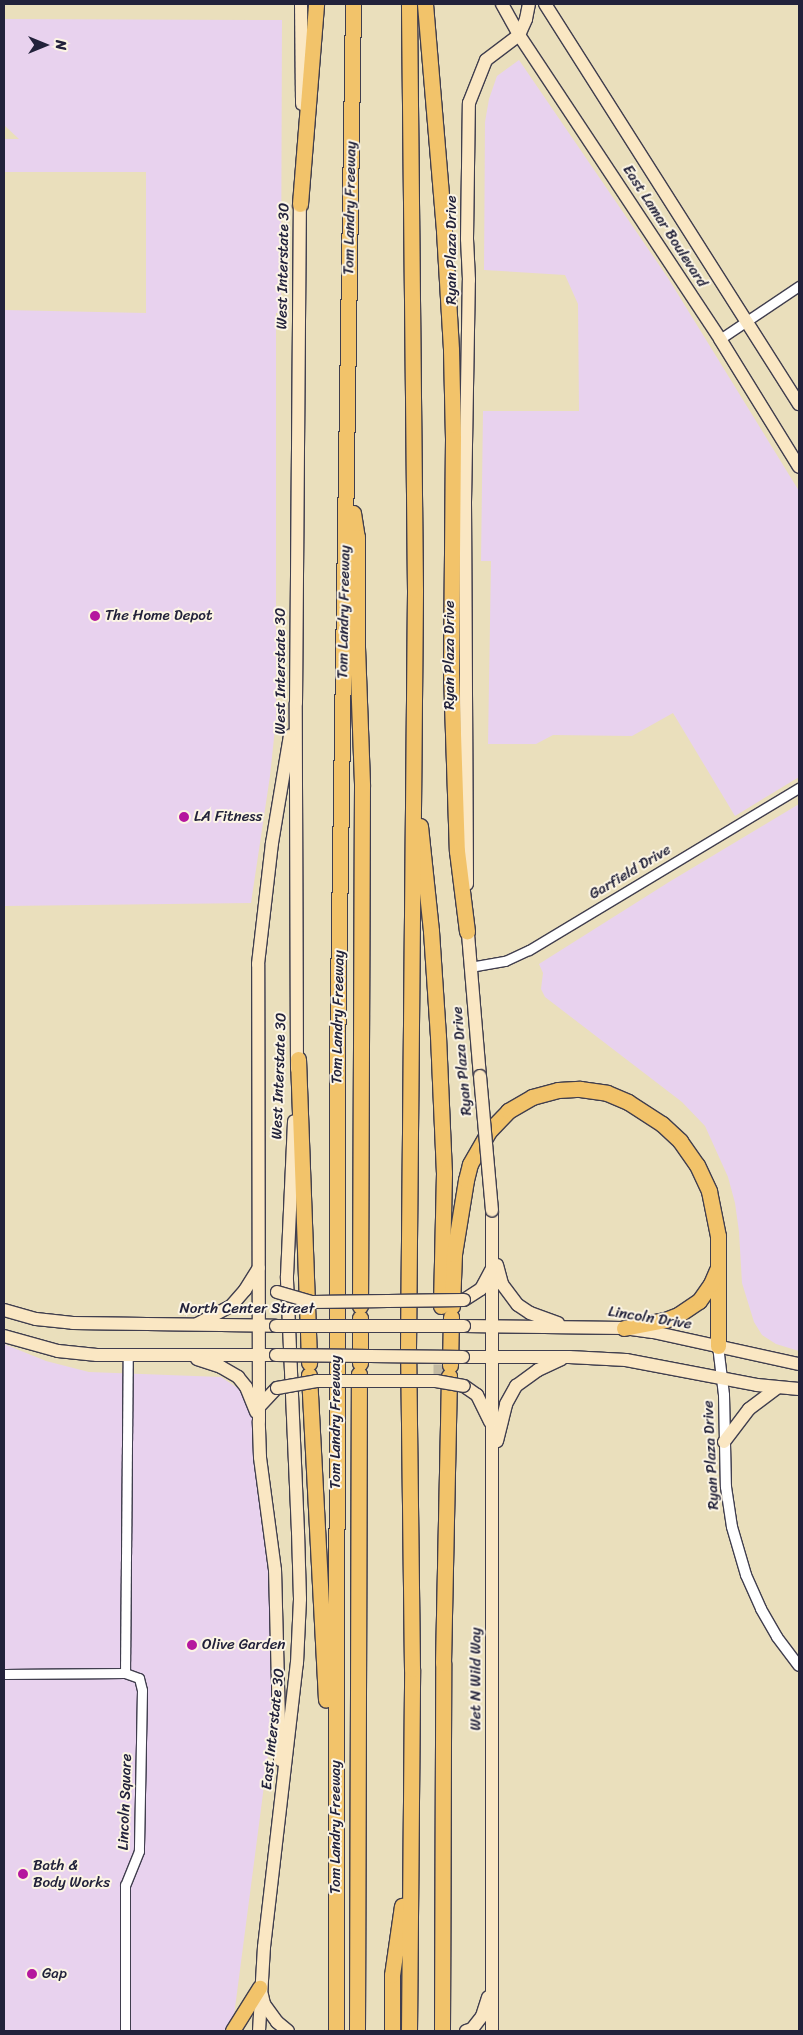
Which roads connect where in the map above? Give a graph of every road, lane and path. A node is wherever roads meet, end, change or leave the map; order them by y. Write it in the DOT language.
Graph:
graph roads {
  1 [pos="301,4"];
  2 [pos="316,4"];
  3 [pos="354,4"];
  4 [pos="409,4"];
  5 [pos="425,4"];
  6 [pos="502,4"];
  7 [pos="528,4"];
  8 [pos="544,4"];
  9 [pos="519,35"];
  10 [pos="300,204"];
  11 [pos="799,286"];
  12 [pos="748,320"];
  13 [pos="720,339"];
  14 [pos="799,404"];
  15 [pos="799,467"];
  16 [pos="346,475"];
  17 [pos="296,703"];
  18 [pos="413,750"];
  19 [pos="799,788"];
  20 [pos="467,931"];
  21 [pos="470,967"];
  22 [pos="298,1059"];
  23 [pos="493,1258"];
  24 [pos="260,1266"];
  25 [pos="718,1267"];
  26 [pos="450,1309"];
  27 [pos="4,1310"];
  28 [pos="194,1325"];
  29 [pos="259,1325"];
  30 [pos="567,1326"];
  31 [pos="493,1327"];
  32 [pos="624,1328"];
  33 [pos="4,1336"];
  34 [pos="290,1339"];
  35 [pos="718,1346"];
  36 [pos="183,1354"];
  37 [pos="128,1355"];
  38 [pos="259,1356"];
  39 [pos="492,1357"];
  40 [pos="569,1357"];
  41 [pos="799,1364"];
  42 [pos="723,1378"];
  43 [pos="778,1388"];
  44 [pos="799,1389"];
  45 [pos="259,1407"];
  46 [pos="259,1421"];
  47 [pos="492,1426"];
  48 [pos="724,1442"];
  49 [pos="492,1458"];
  50 [pos="799,1666"];
  51 [pos="125,1673"];
  52 [pos="4,1674"];
  53 [pos="281,1808"];
  54 [pos="410,1879"];
  55 [pos="336,1903"];
  56 [pos="492,1976"];
  57 [pos="260,1988"];
  58 [pos="125,2031"];
  59 [pos="233,2031"];
  60 [pos="259,2031"];
  61 [pos="288,2031"];
  62 [pos="336,2031"];
  63 [pos="357,2031"];
  64 [pos="392,2031"];
  65 [pos="409,2031"];
  66 [pos="442,2031"];
  67 [pos="466,2031"];
  68 [pos="492,2031"];
  1 -- 10 [label="main road, West Interstate 30"];
  2 -- 10 [label="highway"];
  3 -- 16 [label="highway, Tom Landry Freeway"];
  4 -- 18 [label="highway"];
  5 -- 20 [label="highway"];
  6 -- 9 [label="main road, East Lamar Boulevard"];
  7 -- 9 [label="main road"];
  8 -- 12 [label="main road, East Lamar Boulevard"];
  9 -- 13 [label="main road, East Lamar Boulevard"];
  9 -- 20 [label="main road, Ryan Plaza Drive"];
  10 -- 17 [label="main road, West Interstate 30"];
  11 -- 12 [label="street"];
  12 -- 13 [label="street"];
  12 -- 14 [label="main road, East Lamar Boulevard"];
  13 -- 15 [label="main road, East Lamar Boulevard"];
  16 -- 55 [label="highway, Tom Landry Freeway"];
  16 -- 63 [label="highway"];
  17 -- 22 [label="main road, West Interstate 30"];
  17 -- 24 [label="main road"];
  18 -- 26 [label="highway"];
  18 -- 54 [label="highway"];
  19 -- 21 [label="street, Garfield Drive"];
  20 -- 21 [label="main road, Ryan Plaza Drive"];
  21 -- 23 [label="main road, Ryan Plaza Drive, bridge"];
  22 -- 34 [label="main road, West Interstate 30"];
  22 -- 55 [label="highway"];
  23 -- 26 [label="main road"];
  23 -- 30 [label="main road"];
  23 -- 31 [label="main road, Ryan Plaza Drive"];
  24 -- 26 [label="main road, bridge"];
  24 -- 28 [label="main road"];
  24 -- 29 [label="main road"];
  25 -- 26 [label="highway"];
  25 -- 32 [label="highway"];
  25 -- 35 [label="highway"];
  26 -- 66 [label="highway"];
  27 -- 28 [label="main road, North Center Street"];
  28 -- 29 [label="main road, North Center Street"];
  29 -- 31 [label="main road, North Center Street, bridge"];
  29 -- 38 [label="main road"];
  30 -- 31 [label="main road, Lincoln Drive"];
  30 -- 32 [label="main road, Lincoln Drive"];
  31 -- 39 [label="main road, Wet N Wild Way"];
  32 -- 35 [label="main road, Lincoln Drive"];
  33 -- 37 [label="main road"];
  34 -- 53 [label="main road, East Interstate 30"];
  35 -- 41 [label="main road, Lincoln Drive"];
  35 -- 42 [label="street, Ryan Plaza Drive"];
  36 -- 37 [label="main road"];
  36 -- 38 [label="main road"];
  36 -- 46 [label="main road"];
  37 -- 51 [label="street"];
  38 -- 39 [label="main road, bridge"];
  38 -- 45 [label="main road"];
  39 -- 40 [label="main road"];
  39 -- 47 [label="main road, Wet N Wild Way"];
  40 -- 42 [label="main road"];
  40 -- 49 [label="main road"];
  42 -- 43 [label="main road"];
  42 -- 48 [label="street, Ryan Plaza Drive"];
  43 -- 44 [label="main road"];
  43 -- 48 [label="main road"];
  45 -- 46 [label="main road"];
  45 -- 47 [label="main road, bridge"];
  46 -- 53 [label="main road"];
  47 -- 49 [label="main road, Wet N Wild Way"];
  48 -- 50 [label="street, Ryan Plaza Drive"];
  49 -- 56 [label="main road, Wet N Wild Way"];
  51 -- 52 [label="street"];
  51 -- 58 [label="street, Lincoln Square"];
  53 -- 57 [label="main road, East Interstate 30"];
  54 -- 64 [label="highway"];
  54 -- 65 [label="highway"];
  55 -- 62 [label="highway, Tom Landry Freeway"];
  56 -- 67 [label="main road"];
  56 -- 68 [label="main road, Wet N Wild Way"];
  57 -- 59 [label="main road"];
  57 -- 60 [label="main road, East Interstate 30"];
  57 -- 61 [label="main road"];
}
